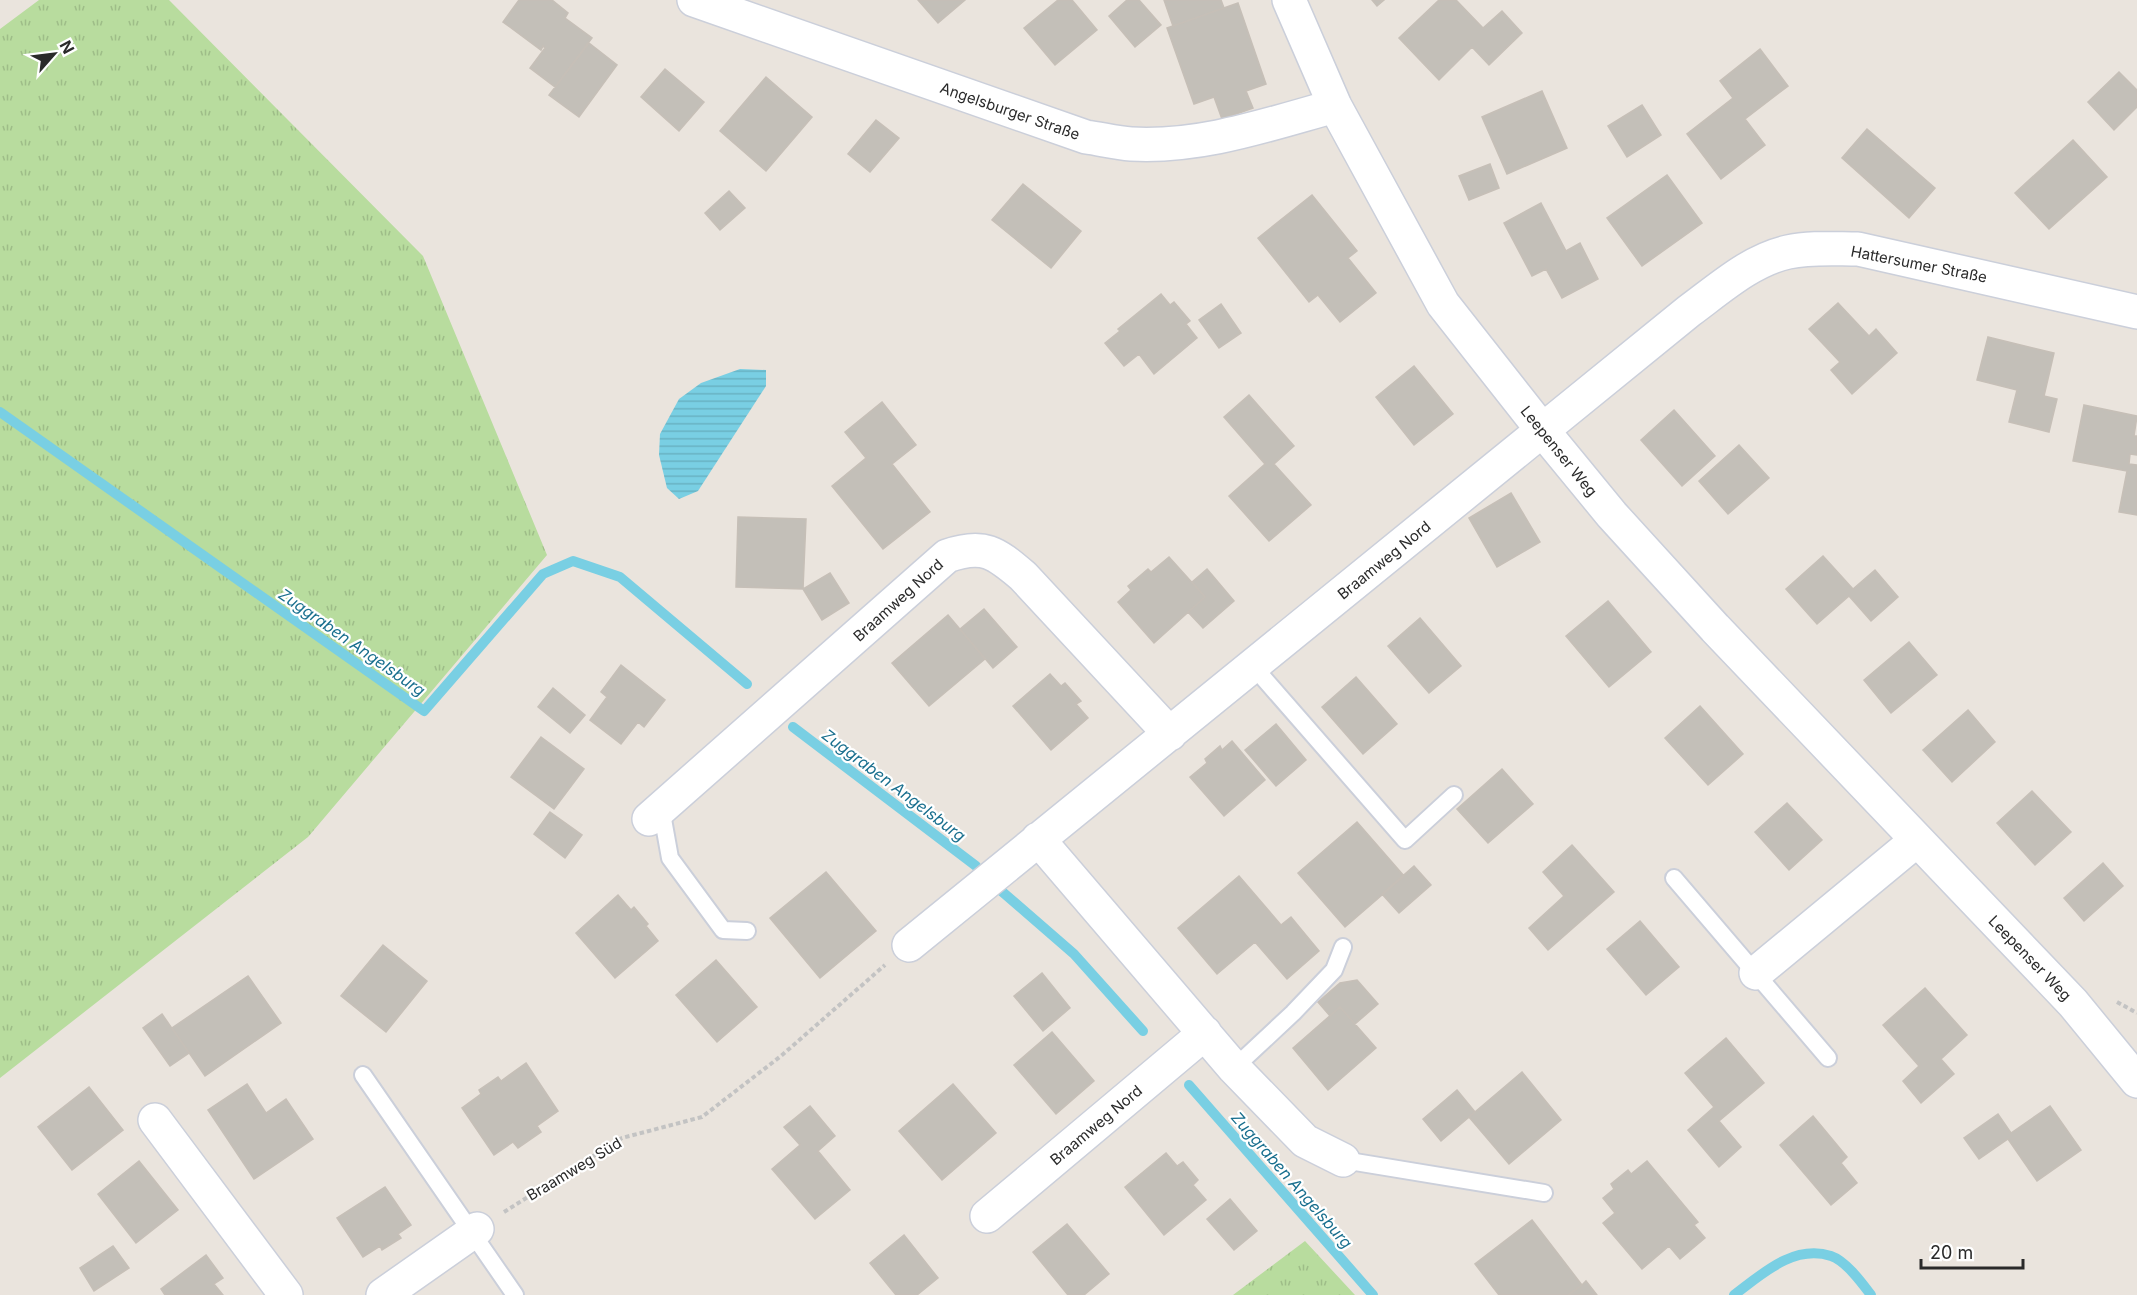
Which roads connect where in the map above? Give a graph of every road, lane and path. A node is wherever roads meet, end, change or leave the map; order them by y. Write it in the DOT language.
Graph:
graph roads {
  1 [pos="694,0"];
  2 [pos="1289,0"];
  3 [pos="1335,106"];
  4 [pos="2137,312"];
  5 [pos="1542,431"];
  6 [pos="1253,666"];
  7 [pos="1170,734"];
  8 [pos="1454,795"];
  9 [pos="655,813"];
  10 [pos="1038,839"];
  11 [pos="1917,840"];
  12 [pos="1674,878"];
  13 [pos="747,931"];
  14 [pos="909,945"];
  15 [pos="1343,947"];
  16 [pos="1756,973"];
  17 [pos="1205,1033"];
  18 [pos="1828,1059"];
  19 [pos="1234,1068"];
  20 [pos="363,1075"];
  21 [pos="2137,1081"];
  22 [pos="155,1120"];
  23 [pos="1342,1160"];
  24 [pos="1544,1193"];
  25 [pos="987,1216"];
  26 [pos="474,1231"];
  27 [pos="286,1295"];
  28 [pos="383,1295"];
  29 [pos="515,1295"];
  1 -- 3 [label="street, Angelsburger Straße"];
  2 -- 3 [label="street, Leepenser Weg"];
  3 -- 5 [label="street, Leepenser Weg"];
  4 -- 5 [label="street, Hattersumer Straße"];
  5 -- 6 [label="street, Braamweg Nord"];
  5 -- 11 [label="street, Leepenser Weg"];
  6 -- 7 [label="street, Braamweg Nord"];
  6 -- 8 [label="lane"];
  7 -- 9 [label="street, Braamweg Nord"];
  7 -- 10 [label="street, Braamweg Nord"];
  9 -- 13 [label="lane"];
  10 -- 14 [label="street, Braamweg Nord"];
  10 -- 17 [label="street"];
  11 -- 16 [label="street"];
  11 -- 21 [label="street, Leepenser Weg"];
  12 -- 16 [label="lane"];
  14 -- 26 [label="path, Braamweg Süd"];
  15 -- 19 [label="lane"];
  16 -- 18 [label="lane"];
  17 -- 19 [label="street"];
  17 -- 25 [label="street, Braamweg Nord"];
  19 -- 23 [label="street"];
  20 -- 26 [label="lane"];
  22 -- 27 [label="street"];
  23 -- 24 [label="lane"];
  26 -- 28 [label="street"];
  26 -- 29 [label="lane"];
}
